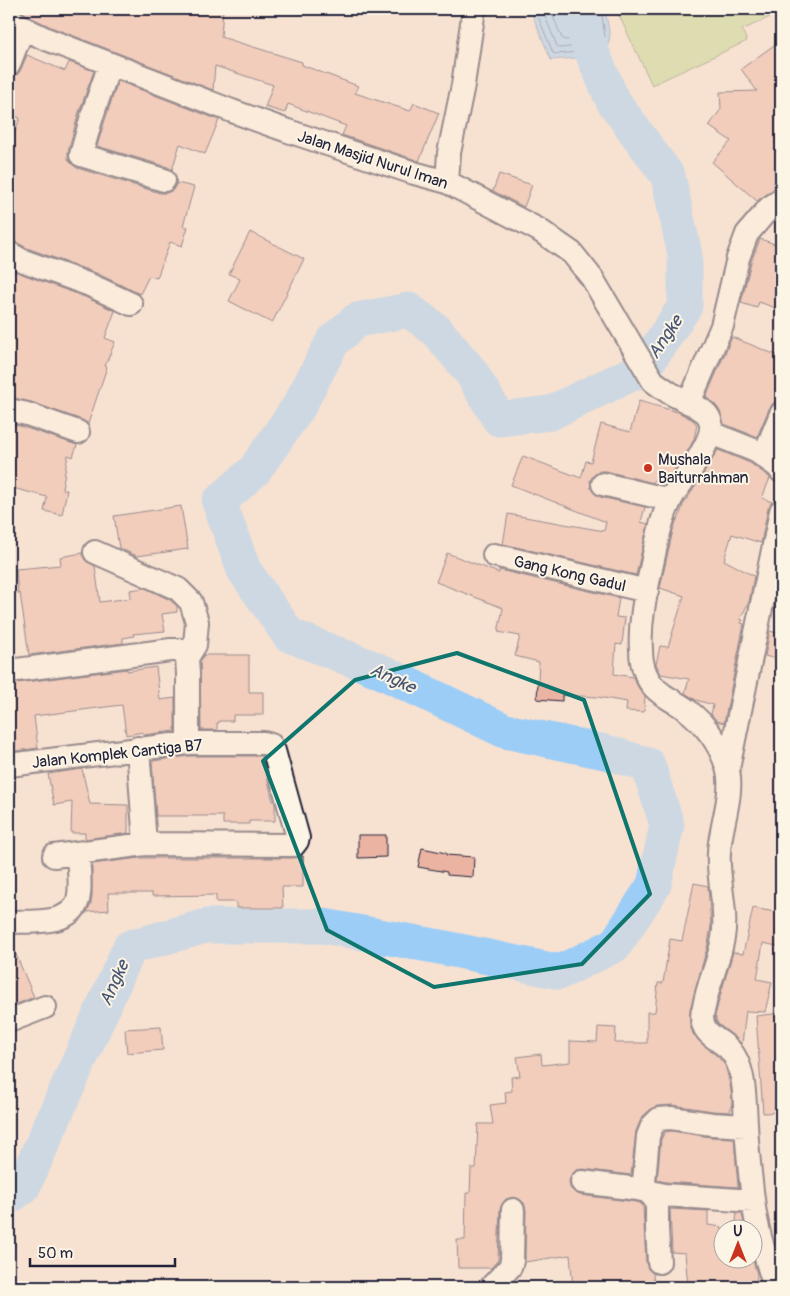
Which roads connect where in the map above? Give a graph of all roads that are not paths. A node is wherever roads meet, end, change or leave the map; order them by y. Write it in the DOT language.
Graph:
graph roads {
  1 [pos="474,9"];
  2 [pos="16,23"];
  3 [pos="9,64"];
  4 [pos="110,64"];
  5 [pos="164,180"];
  6 [pos="447,182"];
  7 [pos="781,201"];
  8 [pos="9,253"];
  9 [pos="131,304"];
  10 [pos="689,403"];
  11 [pos="9,410"];
  12 [pos="781,414"];
  13 [pos="78,432"];
  14 [pos="710,433"];
  15 [pos="756,451"];
  16 [pos="781,471"];
  17 [pos="603,484"];
  18 [pos="670,500"];
  19 [pos="781,511"];
  20 [pos="95,552"];
  21 [pos="494,555"];
  22 [pos="647,591"];
  23 [pos="187,658"];
  24 [pos="9,671"];
  25 [pos="188,743"];
  26 [pos="138,748"];
  27 [pos="9,765"];
  28 [pos="728,770"];
  29 [pos="145,844"];
  30 [pos="78,853"];
  31 [pos="54,856"];
  32 [pos="9,922"];
  33 [pos="45,1007"];
  34 [pos="9,1021"];
  35 [pos="746,1126"];
  36 [pos="582,1182"];
  37 [pos="647,1191"];
  38 [pos="753,1201"];
  39 [pos="513,1210"];
  40 [pos="659,1262"];
  41 [pos="491,1287"];
  42 [pos="775,1287"];
  1 -- 6 [label="street"];
  2 -- 3 [label="street, Jalan Masjid Nurul Iman"];
  2 -- 4 [label="street, Jalan Masjid Nurul Iman"];
  4 -- 5 [label="street"];
  4 -- 6 [label="street, Jalan Masjid Nurul Iman"];
  6 -- 10 [label="street, Jalan Masjid Nurul Iman"];
  7 -- 10 [label="street"];
  8 -- 9 [label="street"];
  10 -- 14 [label="street"];
  11 -- 13 [label="street"];
  12 -- 15 [label="street"];
  14 -- 15 [label="street"];
  14 -- 18 [label="street"];
  15 -- 16 [label="street"];
  17 -- 18 [label="street"];
  18 -- 22 [label="street"];
  19 -- 28 [label="street"];
  20 -- 23 [label="street"];
  21 -- 22 [label="street, Gang Kong Gadul"];
  22 -- 28 [label="street"];
  23 -- 24 [label="street"];
  23 -- 25 [label="street"];
  25 -- 26 [label="street, Jalan Komplek Cantiga B7"];
  25 -- 29 [label="street, Jalan Komplek Cantiga B7"];
  26 -- 27 [label="street, Jalan Komplek Cantiga B7"];
  26 -- 29 [label="street"];
  28 -- 35 [label="street"];
  29 -- 30 [label="street"];
  30 -- 31 [label="street"];
  30 -- 32 [label="street"];
  33 -- 34 [label="street"];
  35 -- 37 [label="street"];
  35 -- 38 [label="street"];
  36 -- 37 [label="street"];
  37 -- 38 [label="street"];
  37 -- 40 [label="street"];
  38 -- 42 [label="street"];
  39 -- 41 [label="street"];
}
